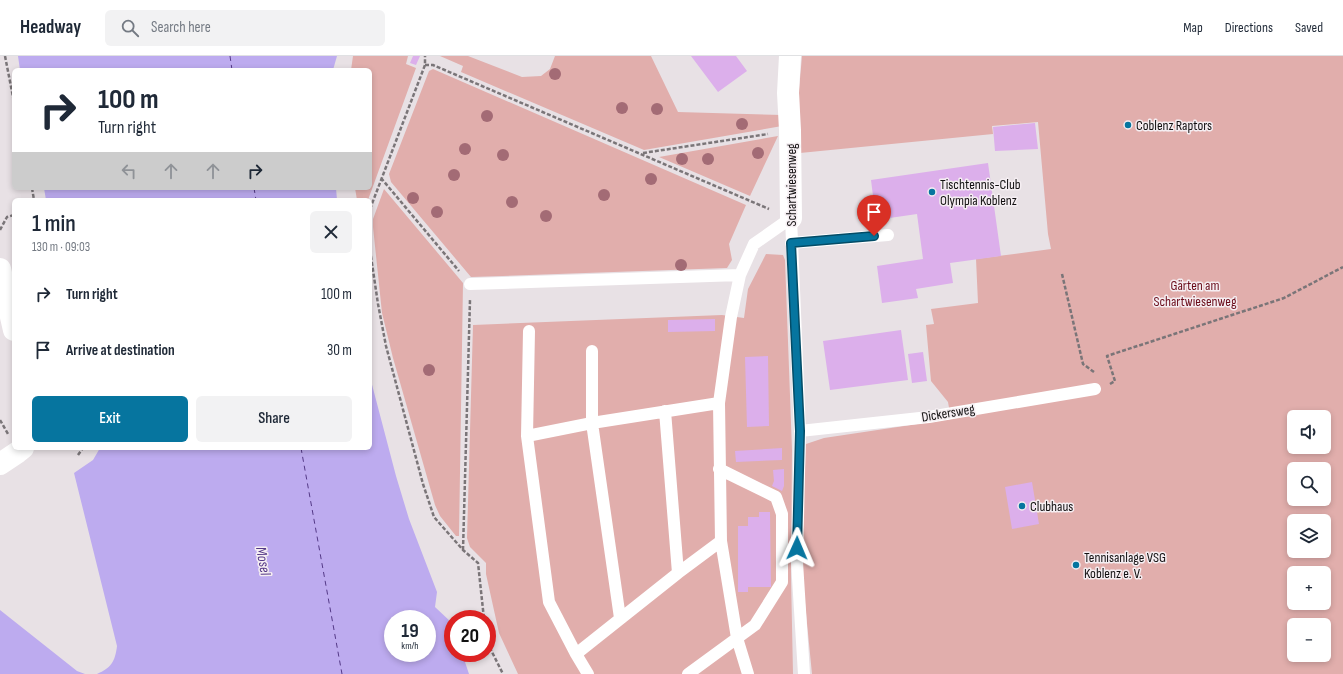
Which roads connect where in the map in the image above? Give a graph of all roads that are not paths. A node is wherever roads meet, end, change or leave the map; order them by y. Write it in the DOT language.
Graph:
graph roads {
  1 [pos="790,56"];
  2 [pos="791,218"];
  3 [pos="888,235"];
  4 [pos="791,243"];
  5 [pos="0,269"];
  6 [pos="740,275"];
  7 [pos="470,284"];
  8 [pos="12,321"];
  9 [pos="529,331"];
  10 [pos="592,351"];
  11 [pos="1095,389"];
  12 [pos="719,403"];
  13 [pos="665,411"];
  14 [pos="592,423"];
  15 [pos="800,431"];
  16 [pos="527,436"];
  17 [pos="20,450"];
  18 [pos="0,464"];
  19 [pos="719,469"];
  20 [pos="721,541"];
  21 [pos="678,573"];
  22 [pos="620,618"];
  23 [pos="737,638"];
  24 [pos="576,654"];
  25 [pos="588,674"];
  26 [pos="688,674"];
  27 [pos="748,674"];
  28 [pos="804,674"];
  1 -- 2 [label="street, Schartwiesenweg"];
  2 -- 4 [label="lane, Schartwiesenweg"];
  2 -- 6 [label="lane"];
  3 -- 4 [label="lane"];
  4 -- 15 [label="lane, Schartwiesenweg"];
  5 -- 8 [label="street"];
  6 -- 7 [label="lane"];
  6 -- 12 [label="lane"];
  9 -- 16 [label="lane"];
  10 -- 14 [label="lane"];
  11 -- 15 [label="lane, Dickersweg"];
  12 -- 13 [label="lane"];
  12 -- 19 [label="lane"];
  13 -- 14 [label="lane"];
  13 -- 21 [label="lane"];
  14 -- 16 [label="lane"];
  14 -- 22 [label="lane"];
  15 -- 28 [label="lane, Schartwiesenweg"];
  16 -- 24 [label="lane"];
  17 -- 18 [label="street"];
  19 -- 20 [label="lane"];
  19 -- 23 [label="lane"];
  20 -- 21 [label="lane"];
  20 -- 23 [label="lane"];
  21 -- 22 [label="lane"];
  22 -- 24 [label="lane"];
  23 -- 26 [label="lane"];
  23 -- 27 [label="lane"];
  24 -- 25 [label="lane"];
}
